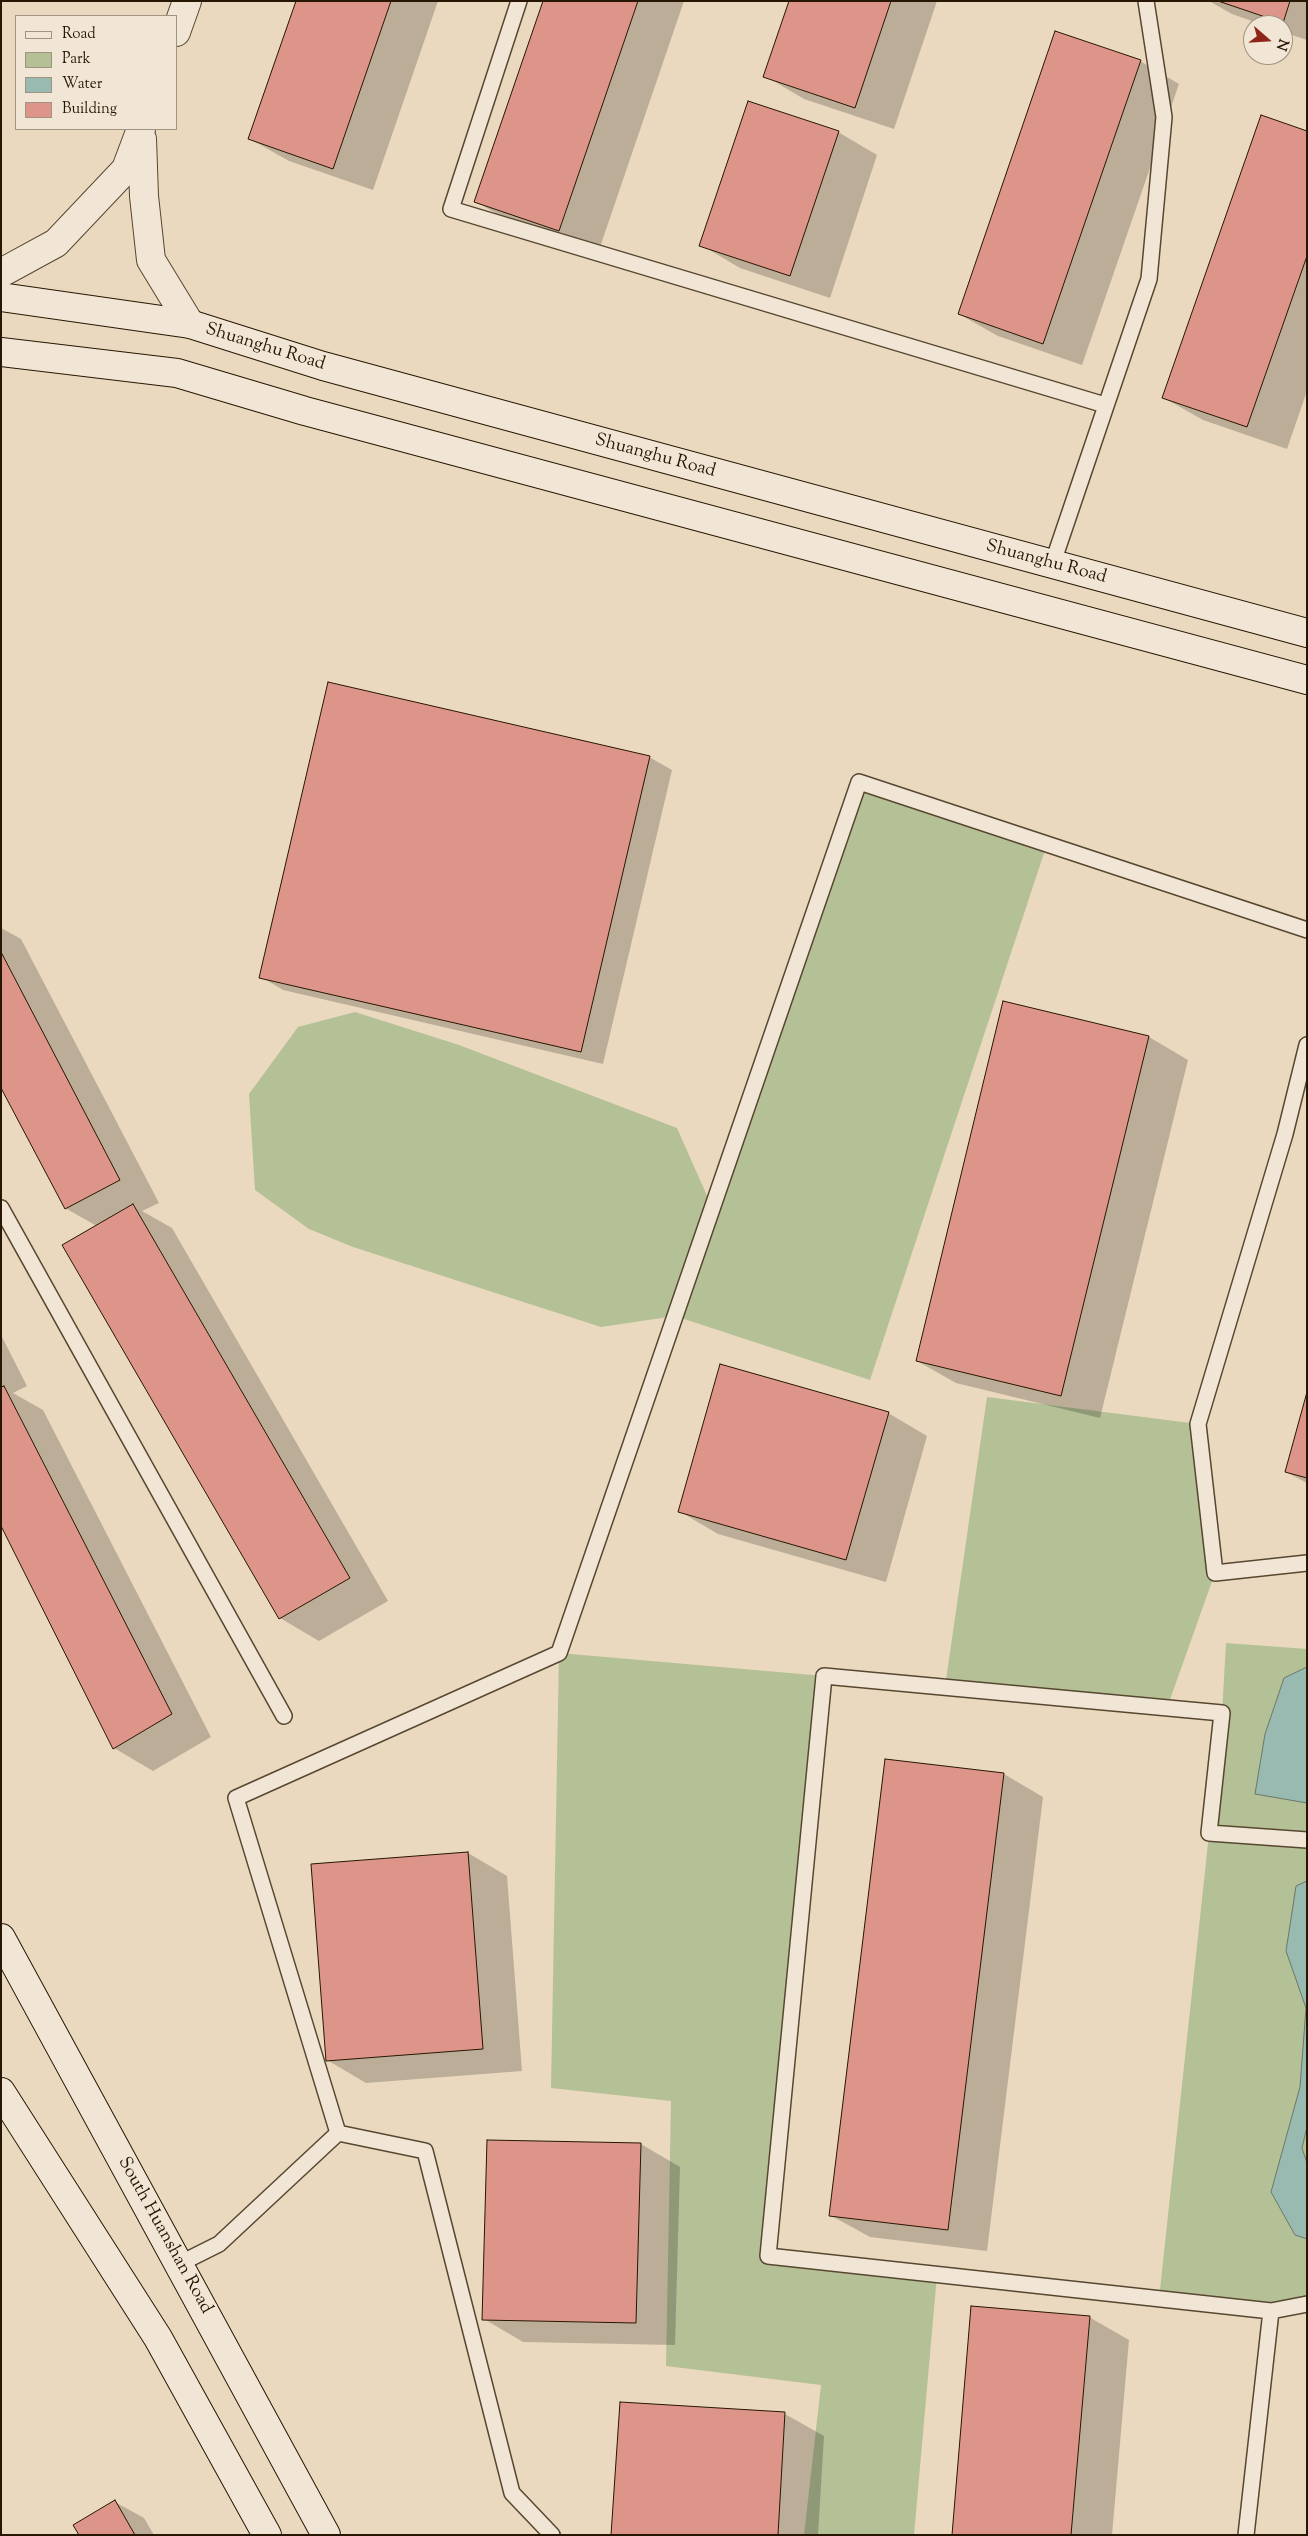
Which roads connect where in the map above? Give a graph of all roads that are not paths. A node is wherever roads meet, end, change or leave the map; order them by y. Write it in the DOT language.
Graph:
graph roads {
  1 [pos="187,1"];
  2 [pos="519,1"];
  3 [pos="1146,1"];
  4 [pos="178,26"];
  5 [pos="141,130"];
  6 [pos="141,130"];
  7 [pos="1,273"];
  8 [pos="1,297"];
  9 [pos="190,324"];
  10 [pos="1,352"];
  11 [pos="1106,405"];
  12 [pos="1052,564"];
  13 [pos="1307,634"];
  14 [pos="1307,680"];
  15 [pos="1307,930"];
  16 [pos="1307,1045"];
  17 [pos="1,1208"];
  18 [pos="1307,1563"];
  19 [pos="284,1716"];
  20 [pos="1307,1840"];
  21 [pos="1,1938"];
  22 [pos="1,2092"];
  23 [pos="338,2133"];
  24 [pos="179,2264"];
  25 [pos="1307,2304"];
  26 [pos="1271,2311"];
  27 [pos="267,2535"];
  28 [pos="326,2535"];
  29 [pos="552,2535"];
  30 [pos="1246,2535"];
  1 -- 4 [label="main road"];
  2 -- 11 [label="lane"];
  3 -- 11 [label="lane"];
  5 -- 7 [label="main road"];
  6 -- 9 [label="main road"];
  8 -- 9 [label="main road, Shuanghu Road"];
  9 -- 12 [label="main road, Shuanghu Road"];
  10 -- 14 [label="main road"];
  11 -- 12 [label="lane"];
  12 -- 13 [label="main road, Shuanghu Road"];
  15 -- 23 [label="lane"];
  16 -- 18 [label="lane"];
  17 -- 19 [label="lane"];
  20 -- 26 [label="lane"];
  21 -- 24 [label="main road, South Huanshan Road"];
  22 -- 27 [label="main road"];
  23 -- 24 [label="lane"];
  23 -- 29 [label="lane"];
  24 -- 28 [label="main road, South Huanshan Road"];
  25 -- 26 [label="lane"];
  26 -- 30 [label="lane"];
}
